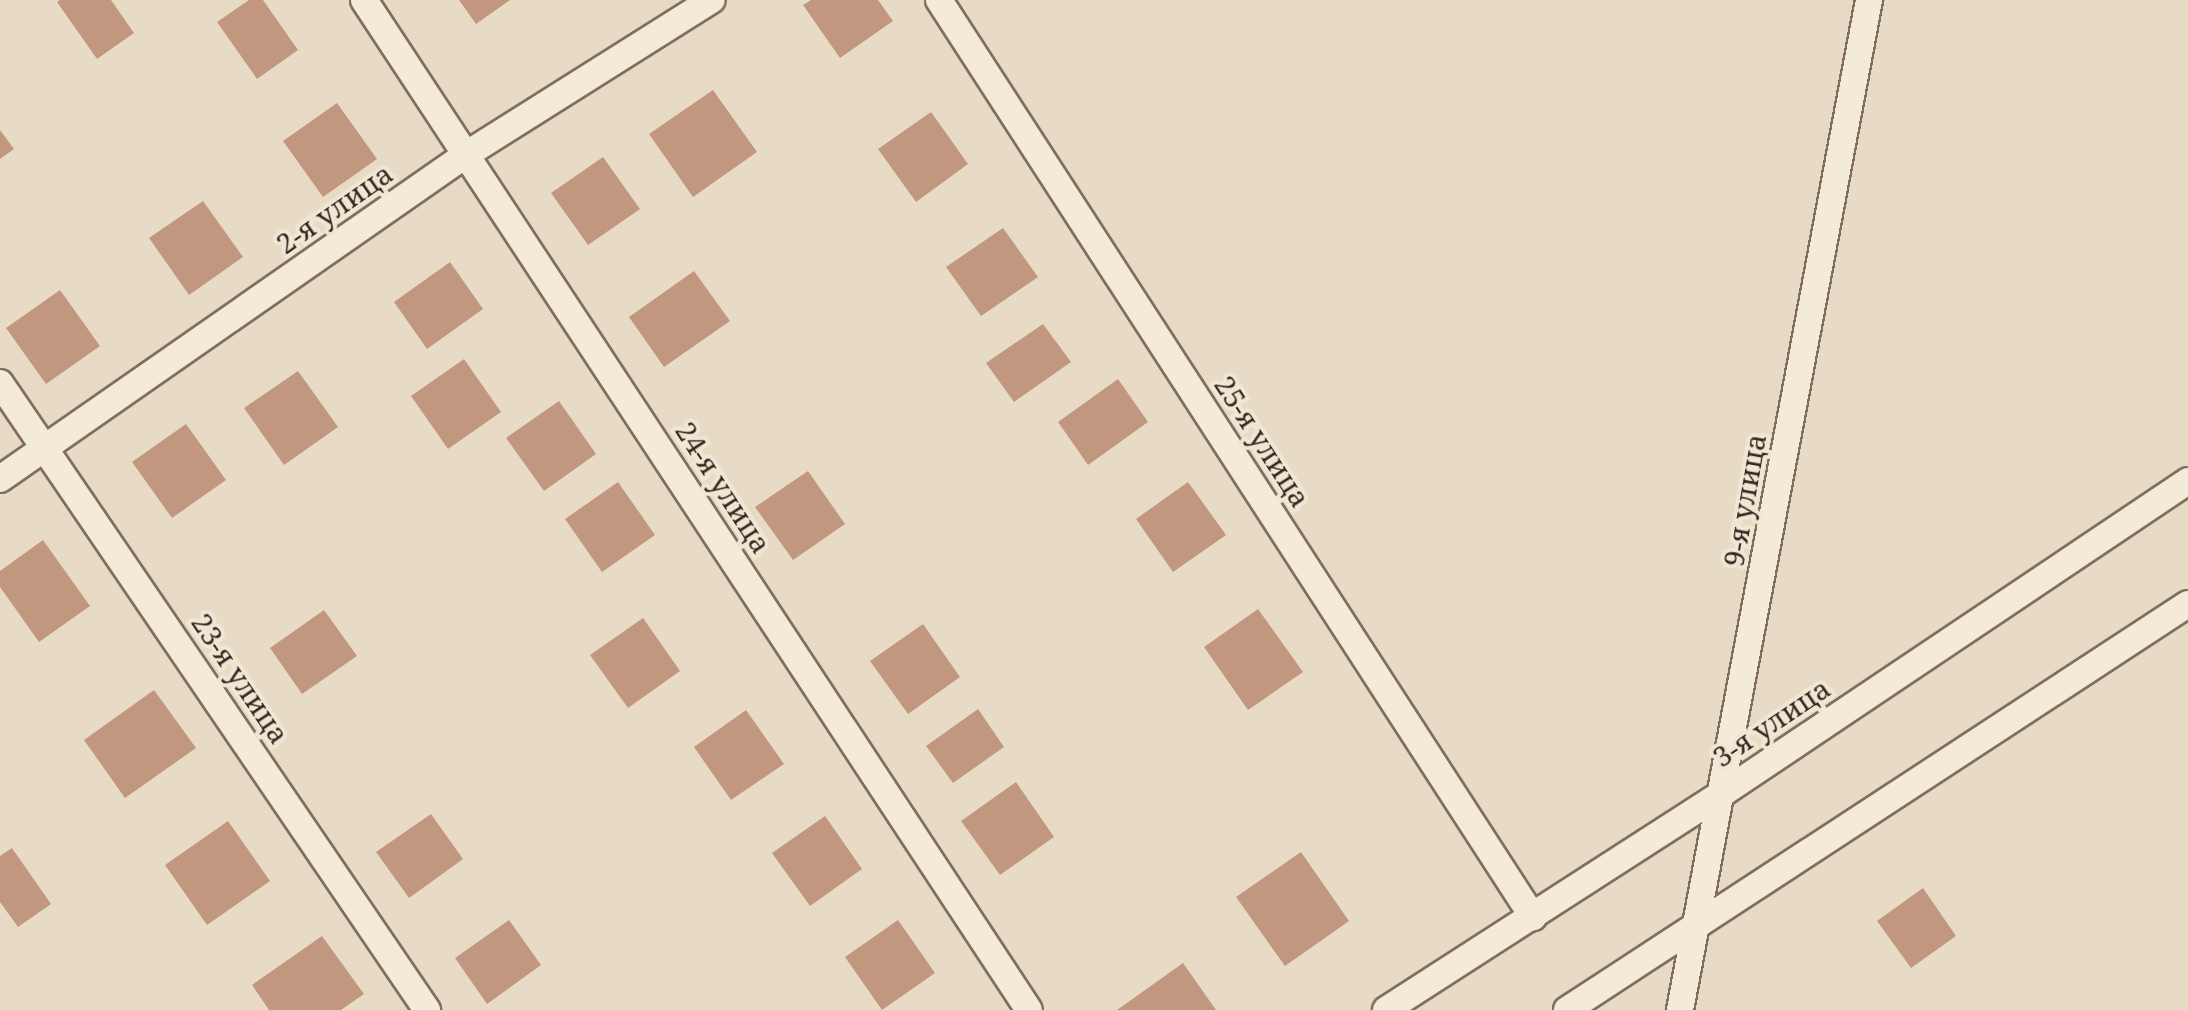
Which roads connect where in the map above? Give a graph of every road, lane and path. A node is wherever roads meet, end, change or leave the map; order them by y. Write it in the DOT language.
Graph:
graph roads {
  1 [pos="364,0"];
  2 [pos="712,0"];
  3 [pos="939,0"];
  4 [pos="1869,0"];
  5 [pos="467,154"];
  6 [pos="0,383"];
  7 [pos="46,449"];
  8 [pos="0,479"];
  9 [pos="2188,481"];
  10 [pos="2188,604"];
  11 [pos="1723,793"];
  12 [pos="1533,917"];
  13 [pos="1697,926"];
  14 [pos="427,1010"];
  15 [pos="1029,1010"];
  16 [pos="1386,1010"];
  17 [pos="1567,1010"];
  18 [pos="1680,1010"];
  1 -- 5 [label="street, 24-я улица"];
  2 -- 5 [label="street, 2-я улица"];
  3 -- 12 [label="street, 25-я улица"];
  4 -- 11 [label="street, 9-я улица"];
  5 -- 7 [label="street, 2-я улица"];
  5 -- 15 [label="street, 24-я улица"];
  6 -- 7 [label="street, 23-я улица"];
  7 -- 8 [label="street, 2-я улица"];
  7 -- 14 [label="street, 23-я улица"];
  9 -- 11 [label="street, 3-я улица"];
  10 -- 13 [label="street"];
  11 -- 12 [label="street, 3-я улица"];
  11 -- 13 [label="street, 9-я улица"];
  12 -- 16 [label="street, 3-я улица"];
  13 -- 17 [label="street"];
  13 -- 18 [label="street, 9-я улица"];
}
